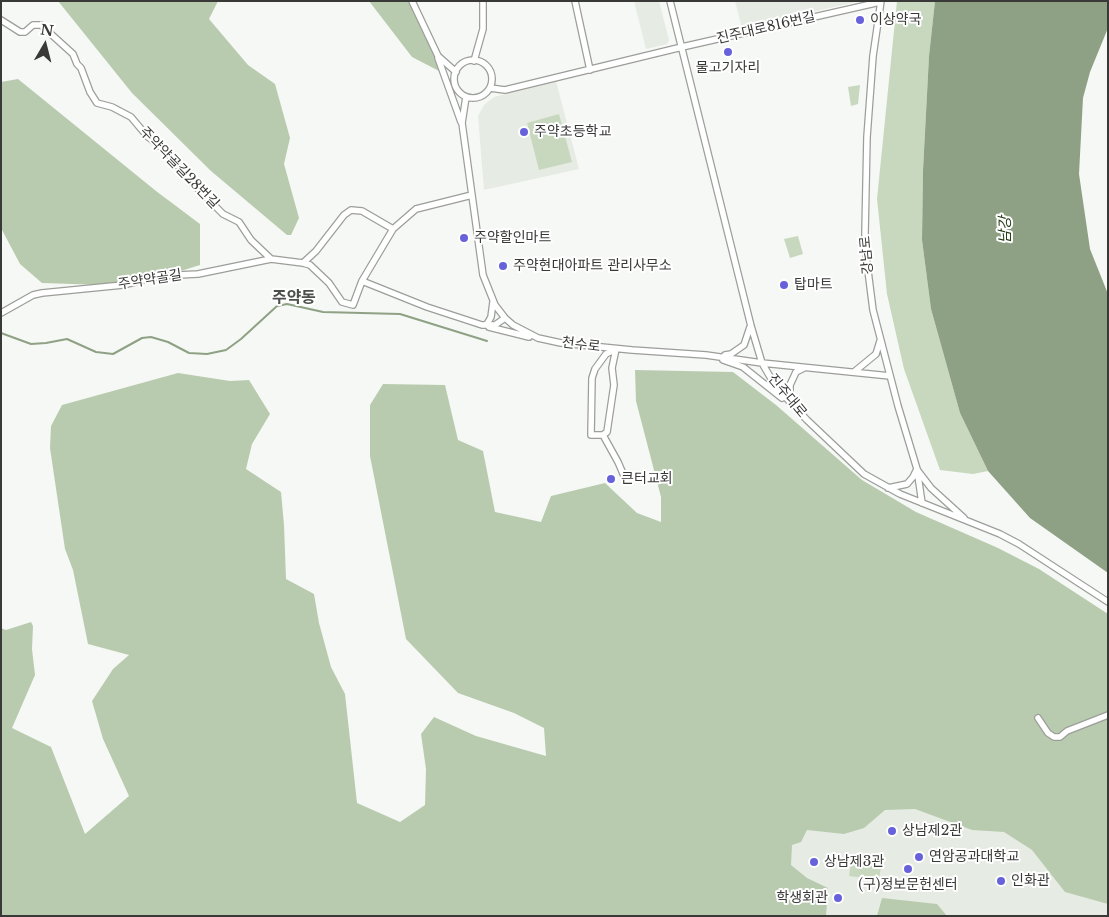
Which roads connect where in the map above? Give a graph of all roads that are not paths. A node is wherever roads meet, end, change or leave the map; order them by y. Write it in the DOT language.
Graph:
graph roads {
  1 [pos="412,1"];
  2 [pos="484,1"];
  3 [pos="575,1"];
  4 [pos="670,1"];
  5 [pos="880,2"];
  6 [pos="1,20"];
  7 [pos="682,47"];
  8 [pos="438,56"];
  9 [pos="474,61"];
  10 [pos="590,70"];
  11 [pos="456,72"];
  12 [pos="490,88"];
  13 [pos="466,97"];
  14 [pos="462,123"];
  15 [pos="472,195"];
  16 [pos="393,229"];
  17 [pos="271,259"];
  18 [pos="303,262"];
  19 [pos="362,281"];
  20 [pos="493,302"];
  21 [pos="1,313"];
  22 [pos="505,318"];
  23 [pos="482,325"];
  24 [pos="751,326"];
  25 [pos="880,341"];
  26 [pos="561,344"];
  27 [pos="616,349"];
  28 [pos="706,355"];
  29 [pos="762,363"];
  30 [pos="809,367"];
  31 [pos="854,372"];
  32 [pos="890,376"];
  33 [pos="797,411"];
  34 [pos="602,435"];
  35 [pos="917,468"];
  36 [pos="624,476"];
  37 [pos="887,488"];
  38 [pos="922,503"];
  39 [pos="967,521"];
  40 [pos="1108,602"];
  41 [pos="1108,715"];
  42 [pos="1038,718"];
  1 -- 8 [label="street"];
  2 -- 9 [label="street"];
  3 -- 10 [label="street"];
  4 -- 7 [label="street, 진주대로"];
  5 -- 7 [label="street, 진주대로816번길"];
  5 -- 25 [label="street, 강남로"];
  6 -- 17 [label="street, 주약약골길28번길"];
  7 -- 10 [label="street, 진주대로816번길"];
  7 -- 24 [label="street, 진주대로"];
  8 -- 11 [label="street"];
  8 -- 14 [label="street"];
  9 -- 11 [label="street"];
  9 -- 12 [label="street"];
  10 -- 12 [label="street, 진주대로816번길"];
  11 -- 13 [label="street"];
  12 -- 13 [label="street"];
  13 -- 14 [label="street, 천수로"];
  14 -- 15 [label="street, 천수로"];
  15 -- 16 [label="street"];
  15 -- 20 [label="street, 천수로"];
  16 -- 18 [label="street"];
  16 -- 19 [label="street"];
  17 -- 18 [label="street, 주약약골길"];
  17 -- 21 [label="street, 주약약골길"];
  18 -- 19 [label="street"];
  19 -- 23 [label="street"];
  20 -- 22 [label="street, 천수로"];
  20 -- 23 [label="street"];
  22 -- 23 [label="street"];
  22 -- 26 [label="street, 천수로"];
  23 -- 26 [label="street"];
  24 -- 28 [label="street"];
  24 -- 29 [label="street, 진주대로"];
  25 -- 31 [label="street"];
  25 -- 32 [label="street, 강남로"];
  26 -- 27 [label="street, 천수로"];
  27 -- 28 [label="street, 천수로"];
  27 -- 34 [label="street"];
  27 -- 34 [label="street"];
  28 -- 29 [label="street, 천수로"];
  28 -- 33 [label="street"];
  29 -- 30 [label="street, 천수로"];
  29 -- 33 [label="street, 진주대로"];
  30 -- 31 [label="street, 천수로"];
  30 -- 33 [label="street"];
  31 -- 32 [label="street, 천수로"];
  32 -- 35 [label="street, 강남로"];
  33 -- 37 [label="street, 진주대로"];
  34 -- 36 [label="street"];
  35 -- 37 [label="street"];
  35 -- 38 [label="street, 강남로"];
  35 -- 39 [label="street"];
  37 -- 38 [label="street, 진주대로"];
  38 -- 39 [label="street, 진주대로"];
  39 -- 40 [label="street, 진주대로"];
  41 -- 42 [label="street"];
}
